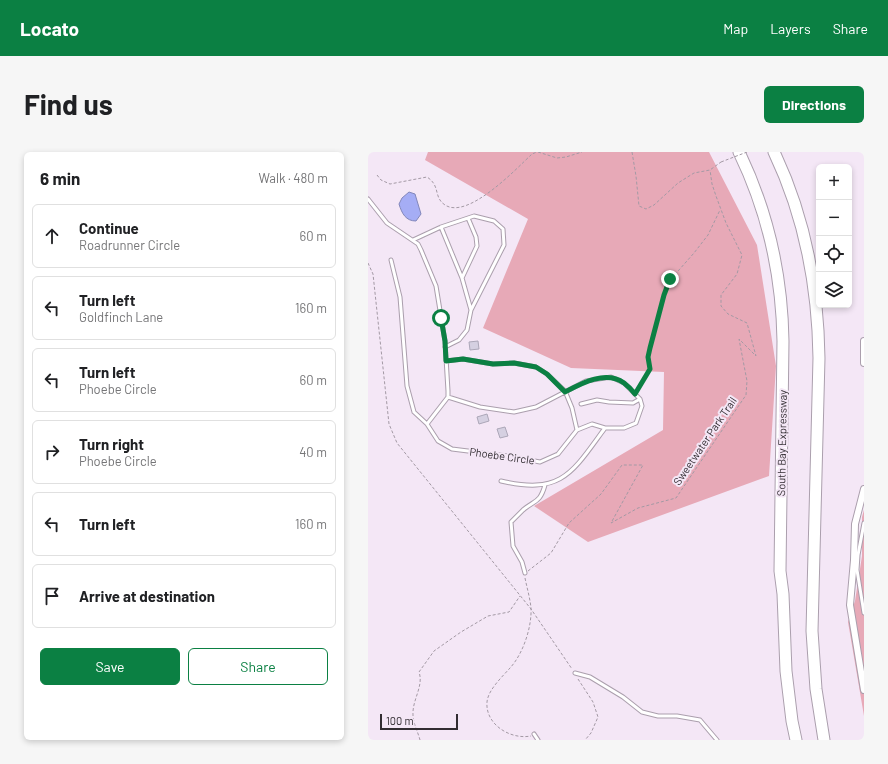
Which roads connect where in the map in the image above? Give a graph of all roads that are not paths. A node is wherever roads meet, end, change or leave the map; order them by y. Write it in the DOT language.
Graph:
graph roads {
  1 [pos="740,152"];
  2 [pos="774,152"];
  3 [pos="368,199"];
  4 [pos="468,218"];
  5 [pos="441,227"];
  6 [pos="413,240"];
  7 [pos="391,260"];
  8 [pos="462,278"];
  9 [pos="471,310"];
  10 [pos="864,341"];
  11 [pos="445,346"];
  12 [pos="446,361"];
  13 [pos="864,363"];
  14 [pos="565,392"];
  15 [pos="448,397"];
  16 [pos="640,400"];
  17 [pos="581,404"];
  18 [pos="427,424"];
  19 [pos="605,428"];
  20 [pos="577,430"];
  21 [pos="501,481"];
  22 [pos="545,485"];
  23 [pos="864,489"];
  24 [pos="864,523"];
  25 [pos="525,573"];
  26 [pos="864,613"];
  27 [pos="574,673"];
  28 [pos="864,690"];
  29 [pos="534,734"];
  30 [pos="538,740"];
  31 [pos="716,740"];
  32 [pos="796,740"];
  33 [pos="824,740"];
  1 -- 32 [label="highway, South Bay Expressway"];
  2 -- 33 [label="highway"];
  3 -- 6 [label="lane"];
  4 -- 5 [label="lane"];
  4 -- 8 [label="lane"];
  4 -- 9 [label="lane"];
  5 -- 6 [label="lane"];
  5 -- 8 [label="lane"];
  6 -- 11 [label="lane"];
  7 -- 18 [label="lane, Phoebe Circle"];
  8 -- 9 [label="lane"];
  9 -- 11 [label="lane"];
  10 -- 13 [label="street"];
  11 -- 12 [label="lane"];
  12 -- 14 [label="lane"];
  12 -- 15 [label="lane"];
  14 -- 15 [label="lane"];
  14 -- 16 [label="lane"];
  14 -- 20 [label="lane"];
  15 -- 18 [label="lane"];
  16 -- 17 [label="lane"];
  16 -- 19 [label="lane"];
  18 -- 20 [label="lane, Phoebe Circle"];
  19 -- 20 [label="lane"];
  19 -- 22 [label="lane"];
  21 -- 22 [label="lane"];
  22 -- 25 [label="lane"];
  23 -- 28 [label="street"];
  24 -- 26 [label="lane"];
  27 -- 31 [label="lane"];
  29 -- 30 [label="lane"];
}
